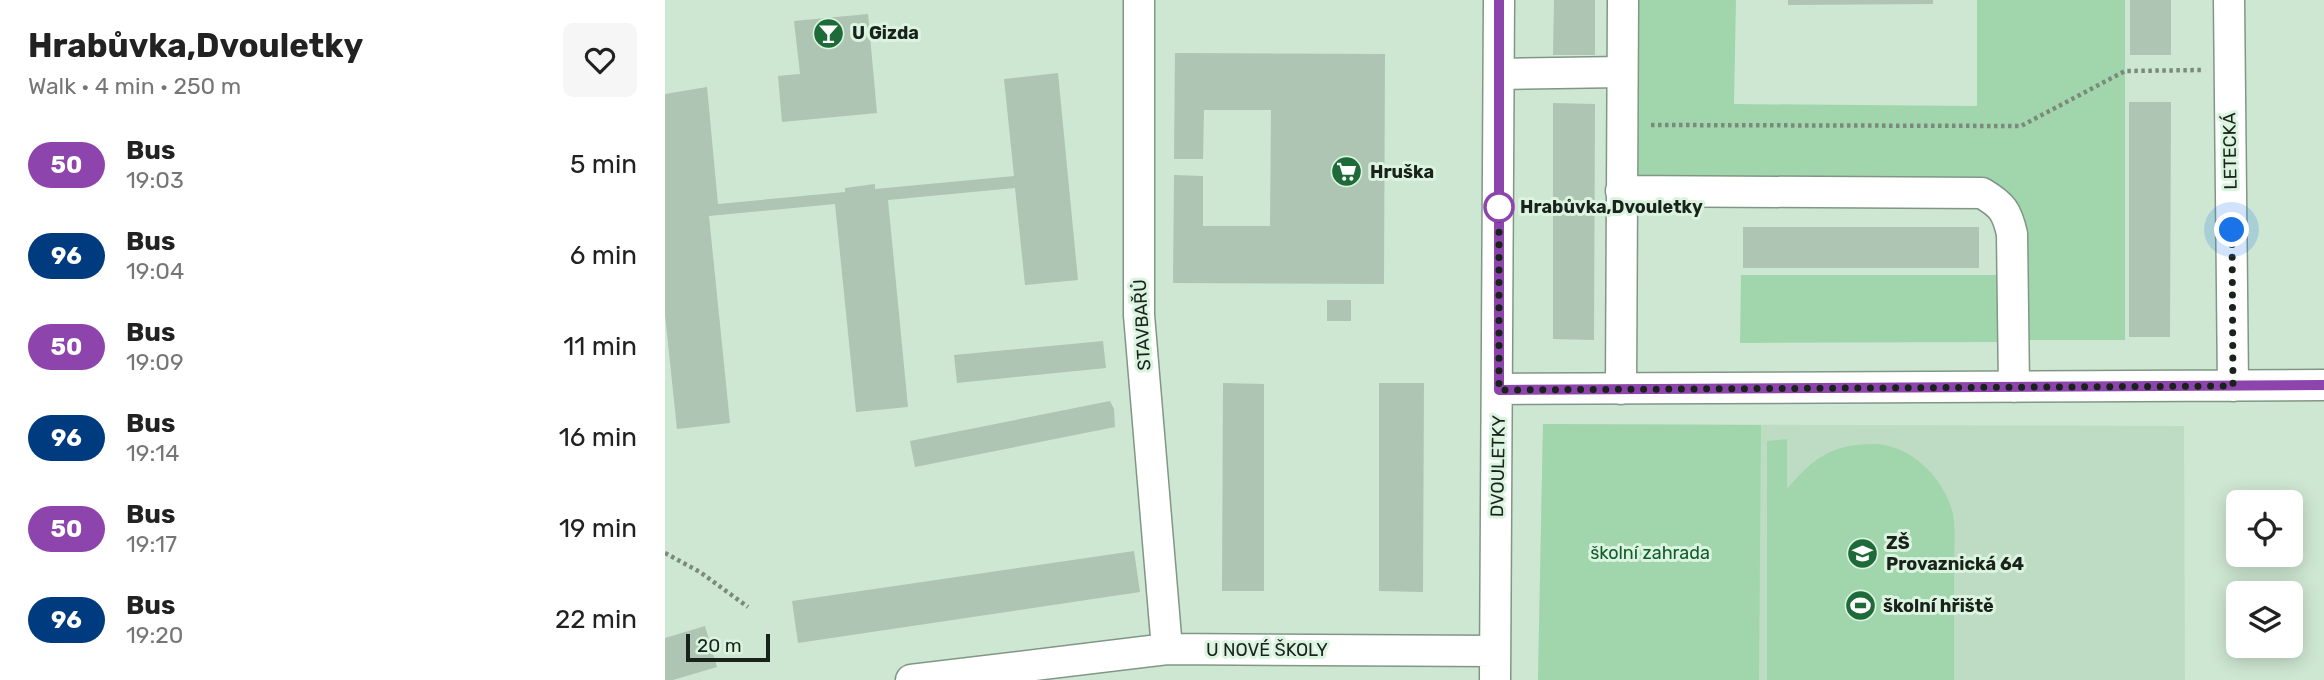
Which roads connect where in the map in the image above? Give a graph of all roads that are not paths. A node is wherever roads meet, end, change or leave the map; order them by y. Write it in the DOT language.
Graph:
graph roads {
  1 [pos="1139,0"];
  2 [pos="1499,0"];
  3 [pos="1623,0"];
  4 [pos="2229,0"];
  5 [pos="1622,72"];
  6 [pos="1499,74"];
  7 [pos="1622,191"];
  8 [pos="2233,386"];
  9 [pos="2324,386"];
  10 [pos="2014,387"];
  11 [pos="1621,389"];
  12 [pos="1499,390"];
  13 [pos="1167,649"];
  14 [pos="1495,665"];
  15 [pos="1041,672"];
  16 [pos="911,680"];
  1 -- 13 [label="street, STAVBAŘŮ"];
  2 -- 6 [label="street, DVOULETKY"];
  3 -- 5 [label="street"];
  4 -- 8 [label="street, LETECKÁ"];
  5 -- 6 [label="street"];
  5 -- 7 [label="street"];
  6 -- 12 [label="street, DVOULETKY"];
  7 -- 10 [label="street"];
  7 -- 11 [label="street"];
  8 -- 9 [label="street"];
  8 -- 10 [label="street"];
  10 -- 11 [label="street"];
  11 -- 12 [label="street"];
  12 -- 14 [label="street, DVOULETKY"];
  13 -- 14 [label="street, U NOVÉ ŠKOLY"];
  13 -- 15 [label="street, U NOVÉ ŠKOLY"];
  15 -- 16 [label="street, U NOVÉ ŠKOLY"];
}
